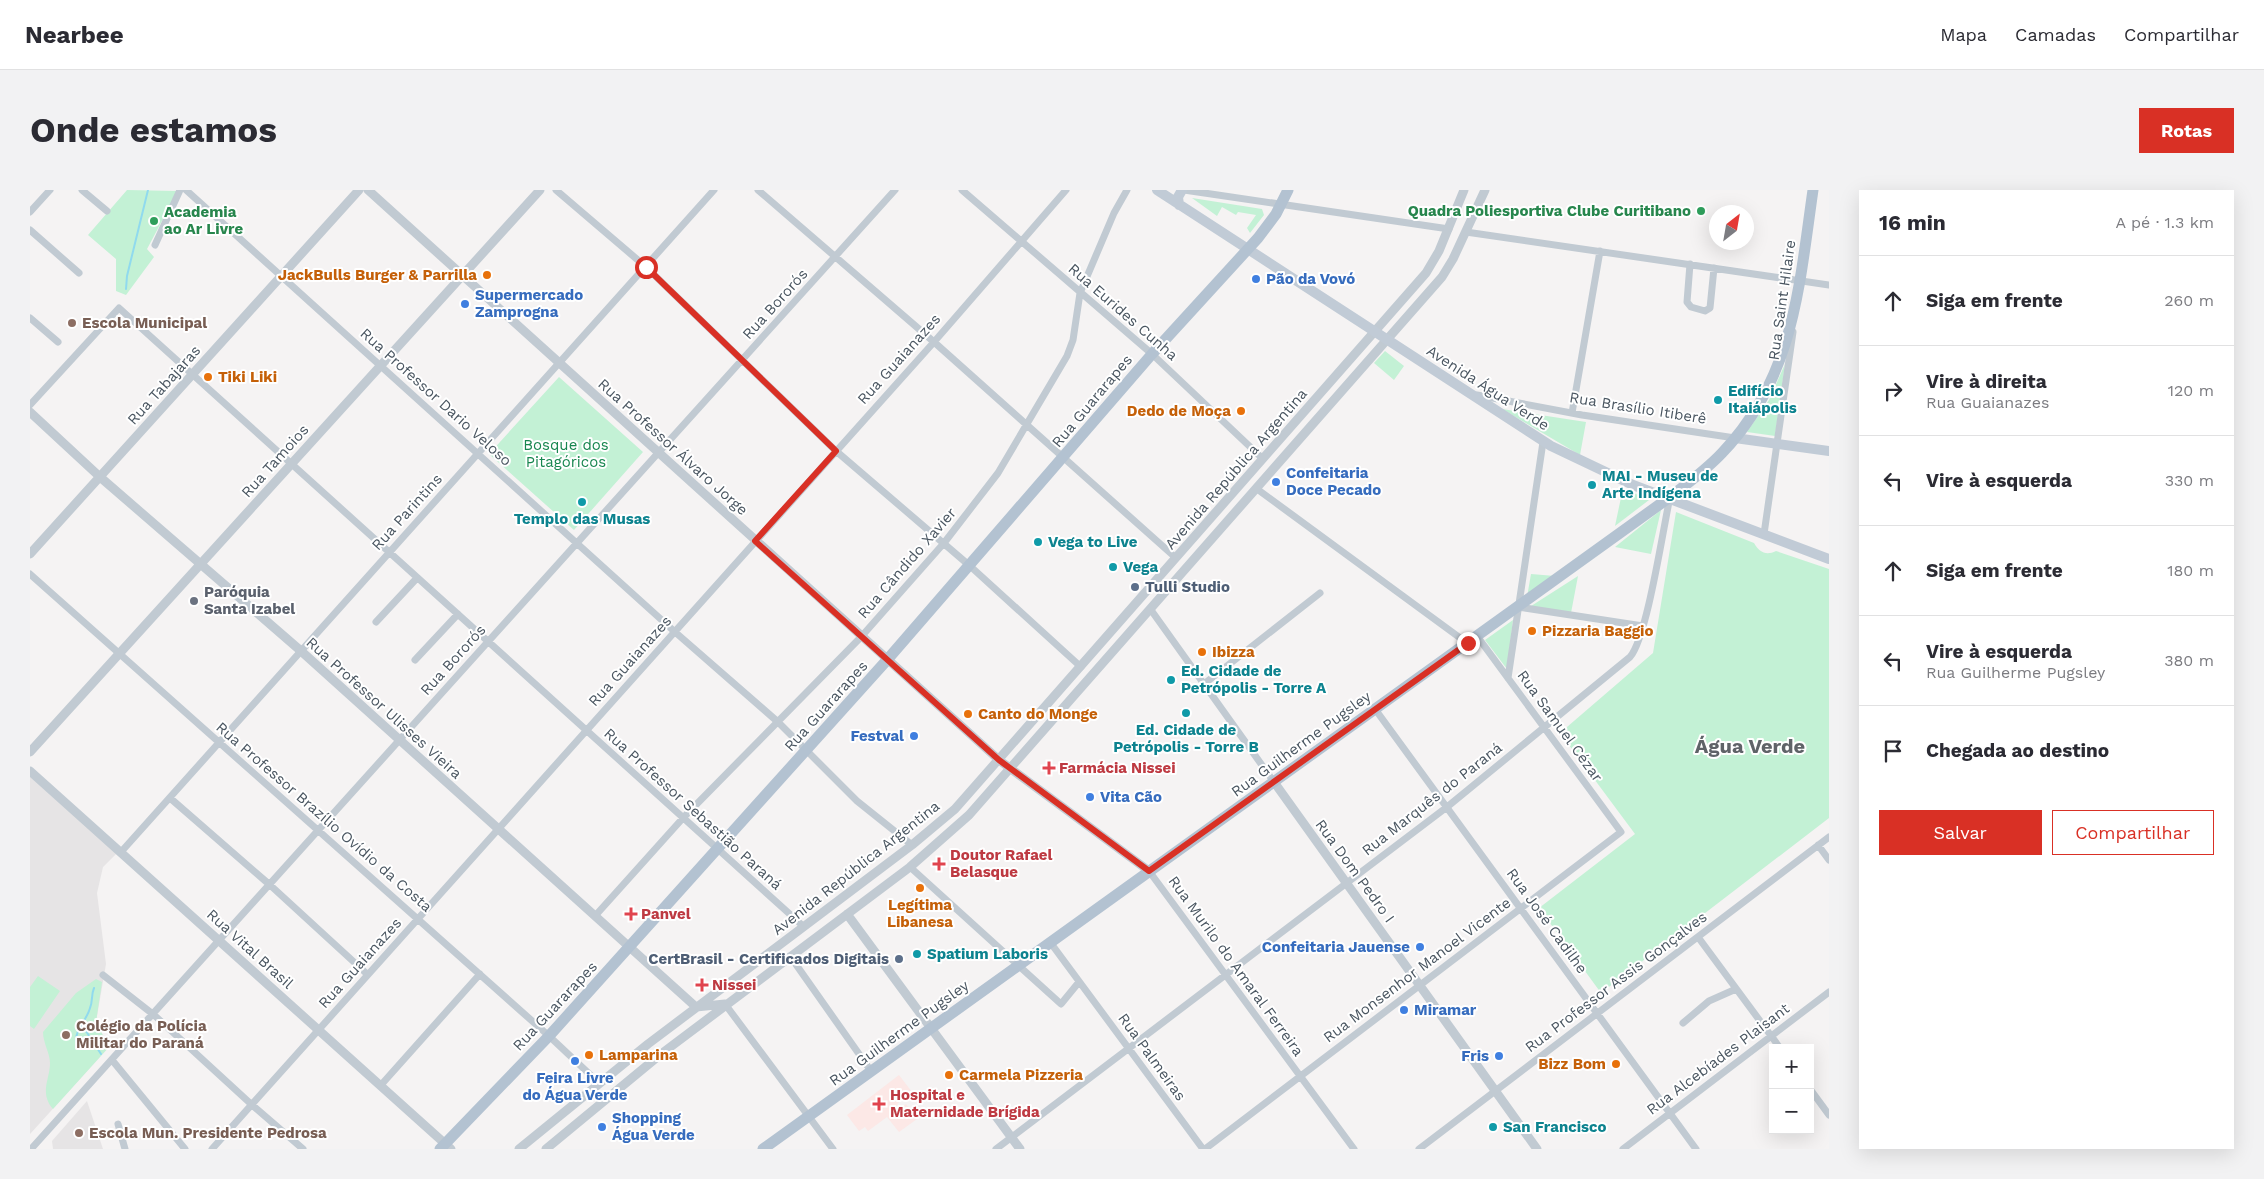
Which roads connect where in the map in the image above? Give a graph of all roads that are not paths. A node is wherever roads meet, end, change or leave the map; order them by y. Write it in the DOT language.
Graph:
graph roads {
  1 [pos="50,190"];
  2 [pos="82,190"];
  3 [pos="180,190"];
  4 [pos="186,190"];
  5 [pos="359,190"];
  6 [pos="368,190"];
  7 [pos="540,190"];
  8 [pos="556,190"];
  9 [pos="714,190"];
  10 [pos="758,190"];
  11 [pos="895,190"];
  12 [pos="962,190"];
  13 [pos="1066,190"];
  14 [pos="1128,190"];
  15 [pos="1156,190"];
  16 [pos="1183,190"];
  17 [pos="1288,190"];
  18 [pos="1464,190"];
  19 [pos="1485,190"];
  20 [pos="1813,190"];
  21 [pos="1282,204"];
  22 [pos="1179,205"];
  23 [pos="107,211"];
  24 [pos="30,212"];
  25 [pos="1449,229"];
  26 [pos="30,230"];
  27 [pos="1466,232"];
  28 [pos="1020,242"];
  29 [pos="155,245"];
  30 [pos="1248,250"];
  31 [pos="1600,251"];
  32 [pos="836,257"];
  33 [pos="1690,264"];
  34 [pos="646,267"];
  35 [pos="1714,268"];
  36 [pos="79,273"];
  37 [pos="280,275"];
  38 [pos="462,275"];
  39 [pos="1800,281"];
  40 [pos="1829,285"];
  41 [pos="1080,293"];
  42 [pos="1796,312"];
  43 [pos="30,318"];
  44 [pos="1373,332"];
  45 [pos="1387,341"];
  46 [pos="58,342"];
  47 [pos="934,342"];
  48 [pos="1152,354"];
  49 [pos="743,360"];
  50 [pos="559,363"];
  51 [pos="380,366"];
  52 [pos="193,373"];
  53 [pos="1472,394"];
  54 [pos="30,405"];
  55 [pos="30,412"];
  56 [pos="1572,413"];
  57 [pos="1027,426"];
  58 [pos="1735,438"];
  59 [pos="1543,442"];
  60 [pos="1777,444"];
  61 [pos="836,451"];
  62 [pos="1829,451"];
  63 [pos="659,453"];
  64 [pos="478,454"];
  65 [pos="1063,458"];
  66 [pos="1263,459"];
  67 [pos="292,464"];
  68 [pos="100,477"];
  69 [pos="1256,489"];
  70 [pos="1670,497"];
  71 [pos="1764,534"];
  72 [pos="755,541"];
  73 [pos="944,543"];
  74 [pos="577,544"];
  75 [pos="388,552"];
  76 [pos="30,554"];
  77 [pos="1176,558"];
  78 [pos="1829,559"];
  79 [pos="199,564"];
  80 [pos="970,566"];
  81 [pos="30,574"];
  82 [pos="417,578"];
  83 [pos="1320,593"];
  84 [pos="1518,607"];
  85 [pos="1151,610"];
  86 [pos="458,614"];
  87 [pos="376,622"];
  88 [pos="1643,626"];
  89 [pos="675,632"];
  90 [pos="861,637"];
  91 [pos="1472,639"];
  92 [pos="488,641"];
  93 [pos="300,651"];
  94 [pos="118,654"];
  95 [pos="415,660"];
  96 [pos="887,660"];
  97 [pos="1081,667"];
  98 [pos="1508,678"];
  99 [pos="1204,684"];
  100 [pos="1375,709"];
  101 [pos="778,722"];
  102 [pos="1544,727"];
  103 [pos="585,731"];
  104 [pos="400,740"];
  105 [pos="219,743"];
  106 [pos="806,751"];
  107 [pos="30,752"];
  108 [pos="1005,764"];
  109 [pos="30,772"];
  110 [pos="1274,782"];
  111 [pos="170,798"];
  112 [pos="1447,807"];
  113 [pos="683,818"];
  114 [pos="498,828"];
  115 [pos="318,832"];
  116 [pos="1621,832"];
  117 [pos="1829,837"];
  118 [pos="912,845"];
  119 [pos="1818,845"];
  120 [pos="718,849"];
  121 [pos="120,852"];
  122 [pos="1829,860"];
  123 [pos="910,867"];
  124 [pos="1149,871"];
  125 [pos="1346,883"];
  126 [pos="270,886"];
  127 [pos="1521,908"];
  128 [pos="847,914"];
  129 [pos="595,916"];
  130 [pos="418,918"];
  131 [pos="803,926"];
  132 [pos="1698,936"];
  133 [pos="219,939"];
  134 [pos="1050,942"];
  135 [pos="631,946"];
  136 [pos="790,956"];
  137 [pos="1019,966"];
  138 [pos="367,974"];
  139 [pos="480,974"];
  140 [pos="103,975"];
  141 [pos="1225,975"];
  142 [pos="1079,982"];
  143 [pos="1420,985"];
  144 [pos="1736,989"];
  145 [pos="1829,992"];
  146 [pos="726,1004"];
  147 [pos="696,1007"];
  148 [pos="1597,1013"];
  149 [pos="154,1015"];
  150 [pos="1683,1024"];
  151 [pos="931,1028"];
  152 [pos="318,1029"];
  153 [pos="549,1036"];
  154 [pos="1771,1036"];
  155 [pos="1777,1044"];
  156 [pos="1128,1048"];
  157 [pos="112,1060"];
  158 [pos="871,1071"];
  159 [pos="1300,1076"];
  160 [pos="598,1083"];
  161 [pos="381,1085"];
  162 [pos="1495,1091"];
  163 [pos="1814,1094"];
  164 [pos="251,1104"];
  165 [pos="1670,1113"];
  166 [pos="1829,1115"];
  167 [pos="809,1116"];
  168 [pos="118,1124"];
  169 [pos="1012,1137"];
  170 [pos="446,1147"];
  171 [pos="31,1149"];
  172 [pos="125,1149"];
  173 [pos="185,1149"];
  174 [pos="212,1149"];
  175 [pos="303,1149"];
  176 [pos="519,1149"];
  177 [pos="546,1149"];
  178 [pos="763,1149"];
  179 [pos="833,1149"];
  180 [pos="996,1149"];
  181 [pos="1020,1149"];
  182 [pos="1204,1149"];
  183 [pos="1354,1149"];
  184 [pos="1419,1149"];
  185 [pos="1537,1149"];
  186 [pos="1623,1149"];
  187 [pos="1696,1149"];
  1 -- 24 [label="street"];
  2 -- 23 [label="street"];
  3 -- 29 [label="street"];
  4 -- 37 [label="street, Rua Professor Dario Veloso"];
  5 -- 37 [label="street, Rua Tabajaras"];
  6 -- 38 [label="street, Rua Professor Álvaro Jorge"];
  7 -- 38 [label="street, Rua Tamoios"];
  8 -- 34 [label="street"];
  9 -- 34 [label="street, Rua Parintins"];
  10 -- 32 [label="street"];
  11 -- 32 [label="street, Rua Bororós"];
  12 -- 28 [label="street, Rua Eurides Cunha"];
  13 -- 28 [label="street, Rua Guaianazes"];
  14 -- 41 [label="street, Rua Cândido Xavier"];
  15 -- 22 [label="main road, Avenida Água Verde"];
  16 -- 21 [label="street"];
  16 -- 22 [label="main road"];
  17 -- 21 [label="main road, Rua Guararapes"];
  18 -- 25 [label="street, Avenida República Argentina"];
  19 -- 27 [label="street, Avenida República Argentina"];
  20 -- 39 [label="main road, Rua Saint Hilaire"];
  21 -- 25 [label="street"];
  21 -- 30 [label="main road, Rua Guararapes"];
  22 -- 30 [label="main road, Avenida Água Verde"];
  25 -- 44 [label="street, Avenida República Argentina"];
  26 -- 36 [label="street"];
  27 -- 31 [label="street"];
  27 -- 45 [label="street, Avenida República Argentina"];
  28 -- 41 [label="street, Rua Eurides Cunha"];
  28 -- 47 [label="street, Rua Guaianazes"];
  30 -- 44 [label="main road, Avenida Água Verde"];
  30 -- 48 [label="main road, Rua Guararapes"];
  31 -- 33 [label="street"];
  31 -- 56 [label="street"];
  32 -- 47 [label="street"];
  32 -- 49 [label="street, Rua Bororós"];
  33 -- 35 [label="street"];
  33 -- 35 [label="street"];
  34 -- 49 [label="street"];
  34 -- 50 [label="street, Rua Parintins"];
  35 -- 39 [label="street"];
  37 -- 51 [label="street, Rua Professor Dario Veloso"];
  37 -- 52 [label="street, Rua Tabajaras"];
  38 -- 50 [label="street, Rua Professor Álvaro Jorge"];
  38 -- 51 [label="street, Rua Tamoios"];
  39 -- 40 [label="street"];
  39 -- 42 [label="main road, Rua Saint Hilaire"];
  41 -- 48 [label="street, Rua Eurides Cunha"];
  41 -- 57 [label="street, Rua Cândido Xavier"];
  42 -- 58 [label="main road, Rua Guilherme Pugsley"];
  42 -- 60 [label="street, Rua Saint Hilaire"];
  43 -- 46 [label="street"];
  44 -- 45 [label="main road, Avenida Água Verde"];
  44 -- 66 [label="street, Avenida República Argentina"];
  45 -- 53 [label="main road, Avenida Água Verde"];
  45 -- 69 [label="street, Avenida República Argentina"];
  47 -- 57 [label="street"];
  47 -- 61 [label="street, Rua Guaianazes"];
  48 -- 65 [label="main road, Rua Guararapes"];
  48 -- 66 [label="street, Rua Eurides Cunha"];
  49 -- 61 [label="street"];
  49 -- 63 [label="street, Rua Bororós"];
  50 -- 63 [label="street, Rua Professor Álvaro Jorge"];
  50 -- 64 [label="street, Rua Parintins"];
  51 -- 64 [label="street, Rua Professor Dario Veloso"];
  51 -- 67 [label="street, Rua Tamoios"];
  52 -- 54 [label="street, Rua Professor Sebastião Paraná"];
  52 -- 67 [label="street, Rua Professor Sebastião Paraná"];
  52 -- 68 [label="street, Rua Tabajaras"];
  53 -- 56 [label="street, Rua Brasílio Itiberê"];
  53 -- 59 [label="main road, Avenida Água Verde"];
  55 -- 68 [label="street, Rua Professor Ulisses Vieira"];
  56 -- 58 [label="street, Rua Brasílio Itiberê"];
  57 -- 65 [label="street"];
  57 -- 73 [label="street, Rua Cândido Xavier"];
  58 -- 60 [label="main road, Rua Brasílio Itiberê"];
  58 -- 70 [label="main road, Rua Guilherme Pugsley"];
  59 -- 70 [label="main road, Avenida Água Verde"];
  59 -- 84 [label="street"];
  60 -- 62 [label="main road, Rua Brasílio Itiberê"];
  60 -- 71 [label="street, Rua Saint Hilaire"];
  61 -- 72 [label="street, Rua Guaianazes"];
  61 -- 73 [label="street"];
  63 -- 72 [label="street, Rua Professor Álvaro Jorge"];
  63 -- 74 [label="street, Rua Bororós"];
  64 -- 74 [label="street, Rua Professor Dario Veloso"];
  64 -- 75 [label="street, Rua Parintins"];
  65 -- 77 [label="street"];
  65 -- 80 [label="main road, Rua Guararapes"];
  66 -- 77 [label="street, Avenida República Argentina"];
  67 -- 75 [label="street, Rua Professor Sebastião Paraná"];
  67 -- 79 [label="street, Rua Tamoios"];
  68 -- 76 [label="street, Rua Tabajaras"];
  68 -- 79 [label="street, Rua Professor Ulisses Vieira"];
  69 -- 85 [label="street, Avenida República Argentina"];
  69 -- 91 [label="street, Rua Samuel Cézar"];
  70 -- 71 [label="main road, Avenida Água Verde"];
  70 -- 84 [label="main road, Rua Guilherme Pugsley"];
  70 -- 88 [label="street, Rua Marquês do Paraná"];
  71 -- 78 [label="main road, Avenida Água Verde"];
  72 -- 89 [label="street, Rua Guaianazes"];
  72 -- 90 [label="street, Rua Professor Álvaro Jorge"];
  73 -- 80 [label="street"];
  73 -- 90 [label="street, Rua Cândido Xavier"];
  74 -- 89 [label="street, Rua Professor Dario Veloso"];
  74 -- 92 [label="street, Rua Bororós"];
  75 -- 82 [label="street, Rua Professor Sebastião Paraná"];
  75 -- 93 [label="street, Rua Parintins"];
  77 -- 97 [label="street, Avenida República Argentina"];
  79 -- 93 [label="street, Rua Professor Ulisses Vieira"];
  79 -- 94 [label="street, Rua Tamoios"];
  80 -- 96 [label="main road, Rua Guararapes"];
  80 -- 97 [label="street"];
  81 -- 94 [label="street, Rua Professor Brazílio Ovídio da Costa"];
  82 -- 86 [label="street, Rua Professor Sebastião Paraná"];
  82 -- 87 [label="street"];
  83 -- 99 [label="street"];
  84 -- 88 [label="street"];
  84 -- 91 [label="main road, Rua Guilherme Pugsley"];
  84 -- 98 [label="street"];
  85 -- 99 [label="street, Rua Dom Pedro I"];
  85 -- 108 [label="street, Avenida República Argentina"];
  86 -- 92 [label="street, Rua Professor Sebastião Paraná"];
  86 -- 95 [label="street"];
  88 -- 102 [label="street, Rua Marquês do Paraná"];
  89 -- 101 [label="street, Rua Professor Dario Veloso"];
  89 -- 103 [label="street, Rua Guaianazes"];
  90 -- 96 [label="street, Rua Professor Álvaro Jorge"];
  90 -- 101 [label="street, Rua Cândido Xavier"];
  91 -- 98 [label="street, Rua Samuel Cézar"];
  91 -- 100 [label="main road, Rua Guilherme Pugsley"];
  92 -- 103 [label="street, Rua Professor Sebastião Paraná"];
  92 -- 104 [label="street, Rua Bororós"];
  93 -- 104 [label="street, Rua Professor Ulisses Vieira"];
  93 -- 105 [label="street, Rua Parintins"];
  94 -- 105 [label="street, Rua Professor Brazílio Ovídio da Costa"];
  94 -- 107 [label="street, Rua Tamoios"];
  96 -- 106 [label="main road, Rua Guararapes"];
  96 -- 108 [label="street, Rua Professor Álvaro Jorge"];
  97 -- 108 [label="street, Avenida República Argentina"];
  98 -- 102 [label="street, Rua Samuel Cézar"];
  99 -- 110 [label="street, Rua Dom Pedro I"];
  100 -- 110 [label="main road, Rua Guilherme Pugsley"];
  100 -- 112 [label="street, Rua José Cadilhe"];
  101 -- 106 [label="street, Rua Professor Dario Veloso"];
  101 -- 113 [label="street, Rua Cândido Xavier"];
  102 -- 112 [label="street, Rua Marquês do Paraná"];
  102 -- 116 [label="street, Rua Samuel Cézar"];
  103 -- 113 [label="street, Rua Professor Sebastião Paraná"];
  103 -- 114 [label="street, Rua Guaianazes"];
  104 -- 114 [label="street, Rua Professor Ulisses Vieira"];
  104 -- 115 [label="street, Rua Bororós"];
  105 -- 111 [label="street, Rua Parintins"];
  105 -- 115 [label="street, Rua Professor Brazílio Ovídio da Costa"];
  106 -- 118 [label="street, Rua Professor Dario Veloso"];
  106 -- 120 [label="main road, Rua Guararapes"];
  108 -- 118 [label="street, Avenida República Argentina"];
  108 -- 123 [label="street, Avenida República Argentina"];
  108 -- 124 [label="street, Rua Murilo do Amaral Ferreira"];
  109 -- 121 [label="street, Rua Vital Brasil"];
  110 -- 124 [label="main road, Rua Guilherme Pugsley"];
  110 -- 125 [label="street, Rua Dom Pedro I"];
  111 -- 121 [label="street, Rua Parintins"];
  111 -- 126 [label="street"];
  112 -- 125 [label="street, Rua Marquês do Paraná"];
  112 -- 127 [label="street, Rua José Cadilhe"];
  113 -- 120 [label="street, Rua Professor Sebastião Paraná"];
  113 -- 129 [label="street, Rua Cândido Xavier"];
  114 -- 129 [label="street, Rua Professor Ulisses Vieira"];
  114 -- 130 [label="street, Rua Guaianazes"];
  115 -- 126 [label="street, Rua Bororós"];
  115 -- 130 [label="street, Rua Professor Brazílio Ovídio da Costa"];
  116 -- 127 [label="street, Rua Monsenhor Manoel Vicente"];
  117 -- 119 [label="street, Rua Professor Assis Gonçalves"];
  118 -- 131 [label="street, Avenida República Argentina"];
  119 -- 122 [label="street"];
  119 -- 132 [label="street, Rua Professor Assis Gonçalves"];
  120 -- 131 [label="street, Rua Professor Sebastião Paraná"];
  120 -- 135 [label="main road, Rua Guararapes"];
  121 -- 133 [label="street, Rua Vital Brasil"];
  123 -- 128 [label="street, Avenida República Argentina"];
  123 -- 137 [label="street"];
  124 -- 134 [label="main road, Rua Guilherme Pugsley"];
  124 -- 141 [label="street, Rua Murilo do Amaral Ferreira"];
  125 -- 141 [label="street, Rua Marquês do Paraná"];
  125 -- 143 [label="street, Rua Dom Pedro I"];
  126 -- 133 [label="street, Rua Bororós"];
  126 -- 138 [label="street"];
  127 -- 143 [label="street, Rua Monsenhor Manoel Vicente"];
  127 -- 148 [label="street, Rua José Cadilhe"];
  128 -- 136 [label="street, Avenida República Argentina"];
  128 -- 151 [label="street"];
  129 -- 135 [label="street, Rua Professor Ulisses Vieira"];
  130 -- 138 [label="street, Rua Guaianazes"];
  130 -- 139 [label="street, Rua Professor Brazílio Ovídio da Costa"];
  131 -- 147 [label="street, Avenida República Argentina"];
  132 -- 144 [label="street"];
  132 -- 148 [label="street, Rua Professor Assis Gonçalves"];
  133 -- 149 [label="street, Rua Bororós"];
  133 -- 152 [label="street, Rua Vital Brasil"];
  134 -- 137 [label="main road, Rua Guilherme Pugsley"];
  134 -- 142 [label="street, Rua Palmeiras"];
  135 -- 147 [label="street, Rua Professor Ulisses Vieira"];
  135 -- 153 [label="main road, Rua Guararapes"];
  136 -- 146 [label="street, Avenida República Argentina"];
  136 -- 158 [label="street"];
  137 -- 142 [label="street"];
  137 -- 151 [label="main road, Rua Guilherme Pugsley"];
  138 -- 152 [label="street, Rua Guaianazes"];
  139 -- 153 [label="street, Rua Professor Brazílio Ovídio da Costa"];
  139 -- 161 [label="street"];
  140 -- 149 [label="street"];
  141 -- 156 [label="street, Rua Marquês do Paraná"];
  141 -- 159 [label="street, Rua Murilo do Amaral Ferreira"];
  142 -- 156 [label="street, Rua Palmeiras"];
  143 -- 159 [label="street, Rua Monsenhor Manoel Vicente"];
  143 -- 162 [label="street, Rua Dom Pedro I"];
  144 -- 150 [label="street"];
  144 -- 154 [label="street"];
  145 -- 154 [label="street, Rua Alcebíades Plaisant"];
  146 -- 147 [label="street"];
  146 -- 167 [label="street"];
  146 -- 177 [label="street, Avenida República Argentina"];
  147 -- 160 [label="street, Avenida República Argentina"];
  148 -- 162 [label="street, Rua Professor Assis Gonçalves"];
  148 -- 165 [label="street, Rua José Cadilhe"];
  149 -- 157 [label="street, Rua Bororós"];
  149 -- 164 [label="street"];
  151 -- 158 [label="main road, Rua Guilherme Pugsley"];
  151 -- 169 [label="street"];
  152 -- 161 [label="street, Rua Vital Brasil"];
  152 -- 164 [label="street, Rua Guaianazes"];
  153 -- 160 [label="street, Rua Professor Brazílio Ovídio da Costa"];
  153 -- 170 [label="main road, Rua Guararapes"];
  154 -- 155 [label="street"];
  154 -- 165 [label="street, Rua Alcebíades Plaisant"];
  156 -- 169 [label="street, Rua Marquês do Paraná"];
  156 -- 182 [label="street, Rua Palmeiras"];
  157 -- 171 [label="street, Rua Bororós"];
  157 -- 173 [label="street"];
  158 -- 167 [label="main road, Rua Guilherme Pugsley"];
  159 -- 182 [label="street, Rua Monsenhor Manoel Vicente"];
  159 -- 183 [label="street, Rua Murilo do Amaral Ferreira"];
  160 -- 176 [label="street, Avenida República Argentina"];
  161 -- 170 [label="street, Rua Vital Brasil"];
  162 -- 184 [label="street, Rua Professor Assis Gonçalves"];
  162 -- 185 [label="street, Rua Dom Pedro I"];
  163 -- 166 [label="street"];
  164 -- 174 [label="street, Rua Guaianazes"];
  164 -- 175 [label="street"];
  165 -- 186 [label="street, Rua Alcebíades Plaisant"];
  165 -- 187 [label="street, Rua José Cadilhe"];
  167 -- 178 [label="main road, Rua Guilherme Pugsley"];
  167 -- 179 [label="street"];
  168 -- 172 [label="street"];
  169 -- 180 [label="street, Rua Marquês do Paraná"];
  169 -- 181 [label="street"];
}
